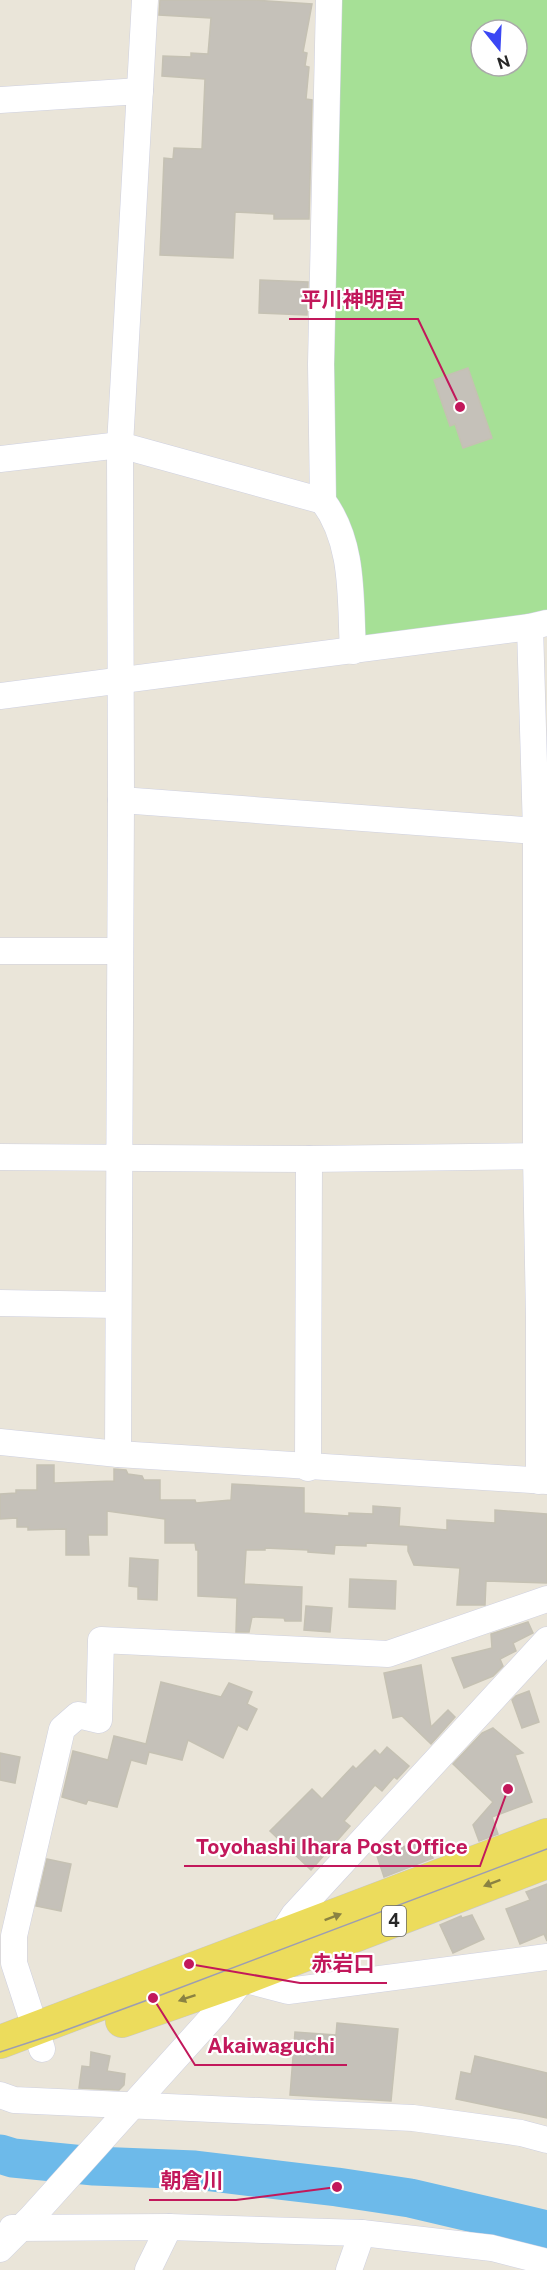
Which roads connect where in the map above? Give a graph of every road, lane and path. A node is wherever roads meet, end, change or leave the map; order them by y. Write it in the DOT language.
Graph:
graph roads {
  1 [pos="145,0"];
  2 [pos="328,0"];
  3 [pos="140,91"];
  4 [pos="0,100"];
  5 [pos="120,445"];
  6 [pos="0,459"];
  7 [pos="323,501"];
  8 [pos="538,625"];
  9 [pos="353,651"];
  10 [pos="120,681"];
  11 [pos="0,696"];
  12 [pos="121,800"];
  13 [pos="542,830"];
  14 [pos="0,951"];
  15 [pos="120,951"];
  16 [pos="541,1002"];
  17 [pos="118,1156"];
  18 [pos="541,1156"];
  19 [pos="0,1157"];
  20 [pos="309,1159"];
  21 [pos="0,1303"];
  22 [pos="117,1305"];
  23 [pos="543,1317"];
  24 [pos="0,1442"];
  25 [pos="117,1454"];
  26 [pos="308,1468"];
  27 [pos="543,1481"];
  28 [pos="547,1599"];
  29 [pos="547,1640"];
  30 [pos="547,1835"];
  31 [pos="547,1862"];
  32 [pos="279,1938"];
  33 [pos="547,1957"];
  34 [pos="242,1979"];
  35 [pos="39,2039"];
  36 [pos="0,2042"];
  37 [pos="0,2062"];
  38 [pos="0,2094"];
  39 [pos="130,2108"];
  40 [pos="547,2140"];
  41 [pos="18,2224"];
  42 [pos="169,2227"];
  43 [pos="362,2233"];
  44 [pos="0,2249"];
  45 [pos="547,2262"];
  46 [pos="148,2270"];
  47 [pos="349,2270"];
  1 -- 3 [label="street"];
  2 -- 7 [label="street"];
  3 -- 4 [label="street"];
  3 -- 5 [label="street"];
  5 -- 6 [label="street"];
  5 -- 7 [label="street"];
  5 -- 10 [label="street"];
  7 -- 9 [label="street"];
  8 -- 9 [label="street"];
  8 -- 13 [label="street"];
  9 -- 10 [label="street"];
  10 -- 11 [label="street"];
  10 -- 12 [label="street"];
  12 -- 13 [label="street"];
  12 -- 15 [label="street"];
  13 -- 16 [label="street"];
  14 -- 15 [label="street"];
  15 -- 17 [label="street"];
  16 -- 18 [label="street"];
  17 -- 19 [label="street"];
  17 -- 20 [label="street"];
  17 -- 22 [label="street"];
  18 -- 20 [label="street"];
  18 -- 23 [label="street"];
  20 -- 26 [label="street"];
  21 -- 22 [label="street"];
  22 -- 25 [label="street"];
  23 -- 27 [label="street"];
  24 -- 25 [label="street"];
  25 -- 26 [label="street"];
  26 -- 27 [label="street"];
  28 -- 35 [label="street"];
  29 -- 32 [label="street"];
  32 -- 30 [label="main road, 4, one-way"];
  31 -- 34 [label="main road, 4, one-way"];
  32 -- 34 [label="street"];
  32 -- 35 [label="main road, 4"];
  33 -- 34 [label="street"];
  34 -- 35 [label="main road, 4, one-way"];
  34 -- 39 [label="street"];
  35 -- 36 [label="main road, 4"];
  35 -- 37 [label="main road, 4"];
  38 -- 39 [label="street"];
  39 -- 40 [label="street"];
  39 -- 41 [label="street"];
  41 -- 42 [label="street"];
  41 -- 44 [label="street"];
  42 -- 43 [label="street"];
  42 -- 46 [label="street"];
  43 -- 45 [label="street"];
  43 -- 47 [label="street"];
}
